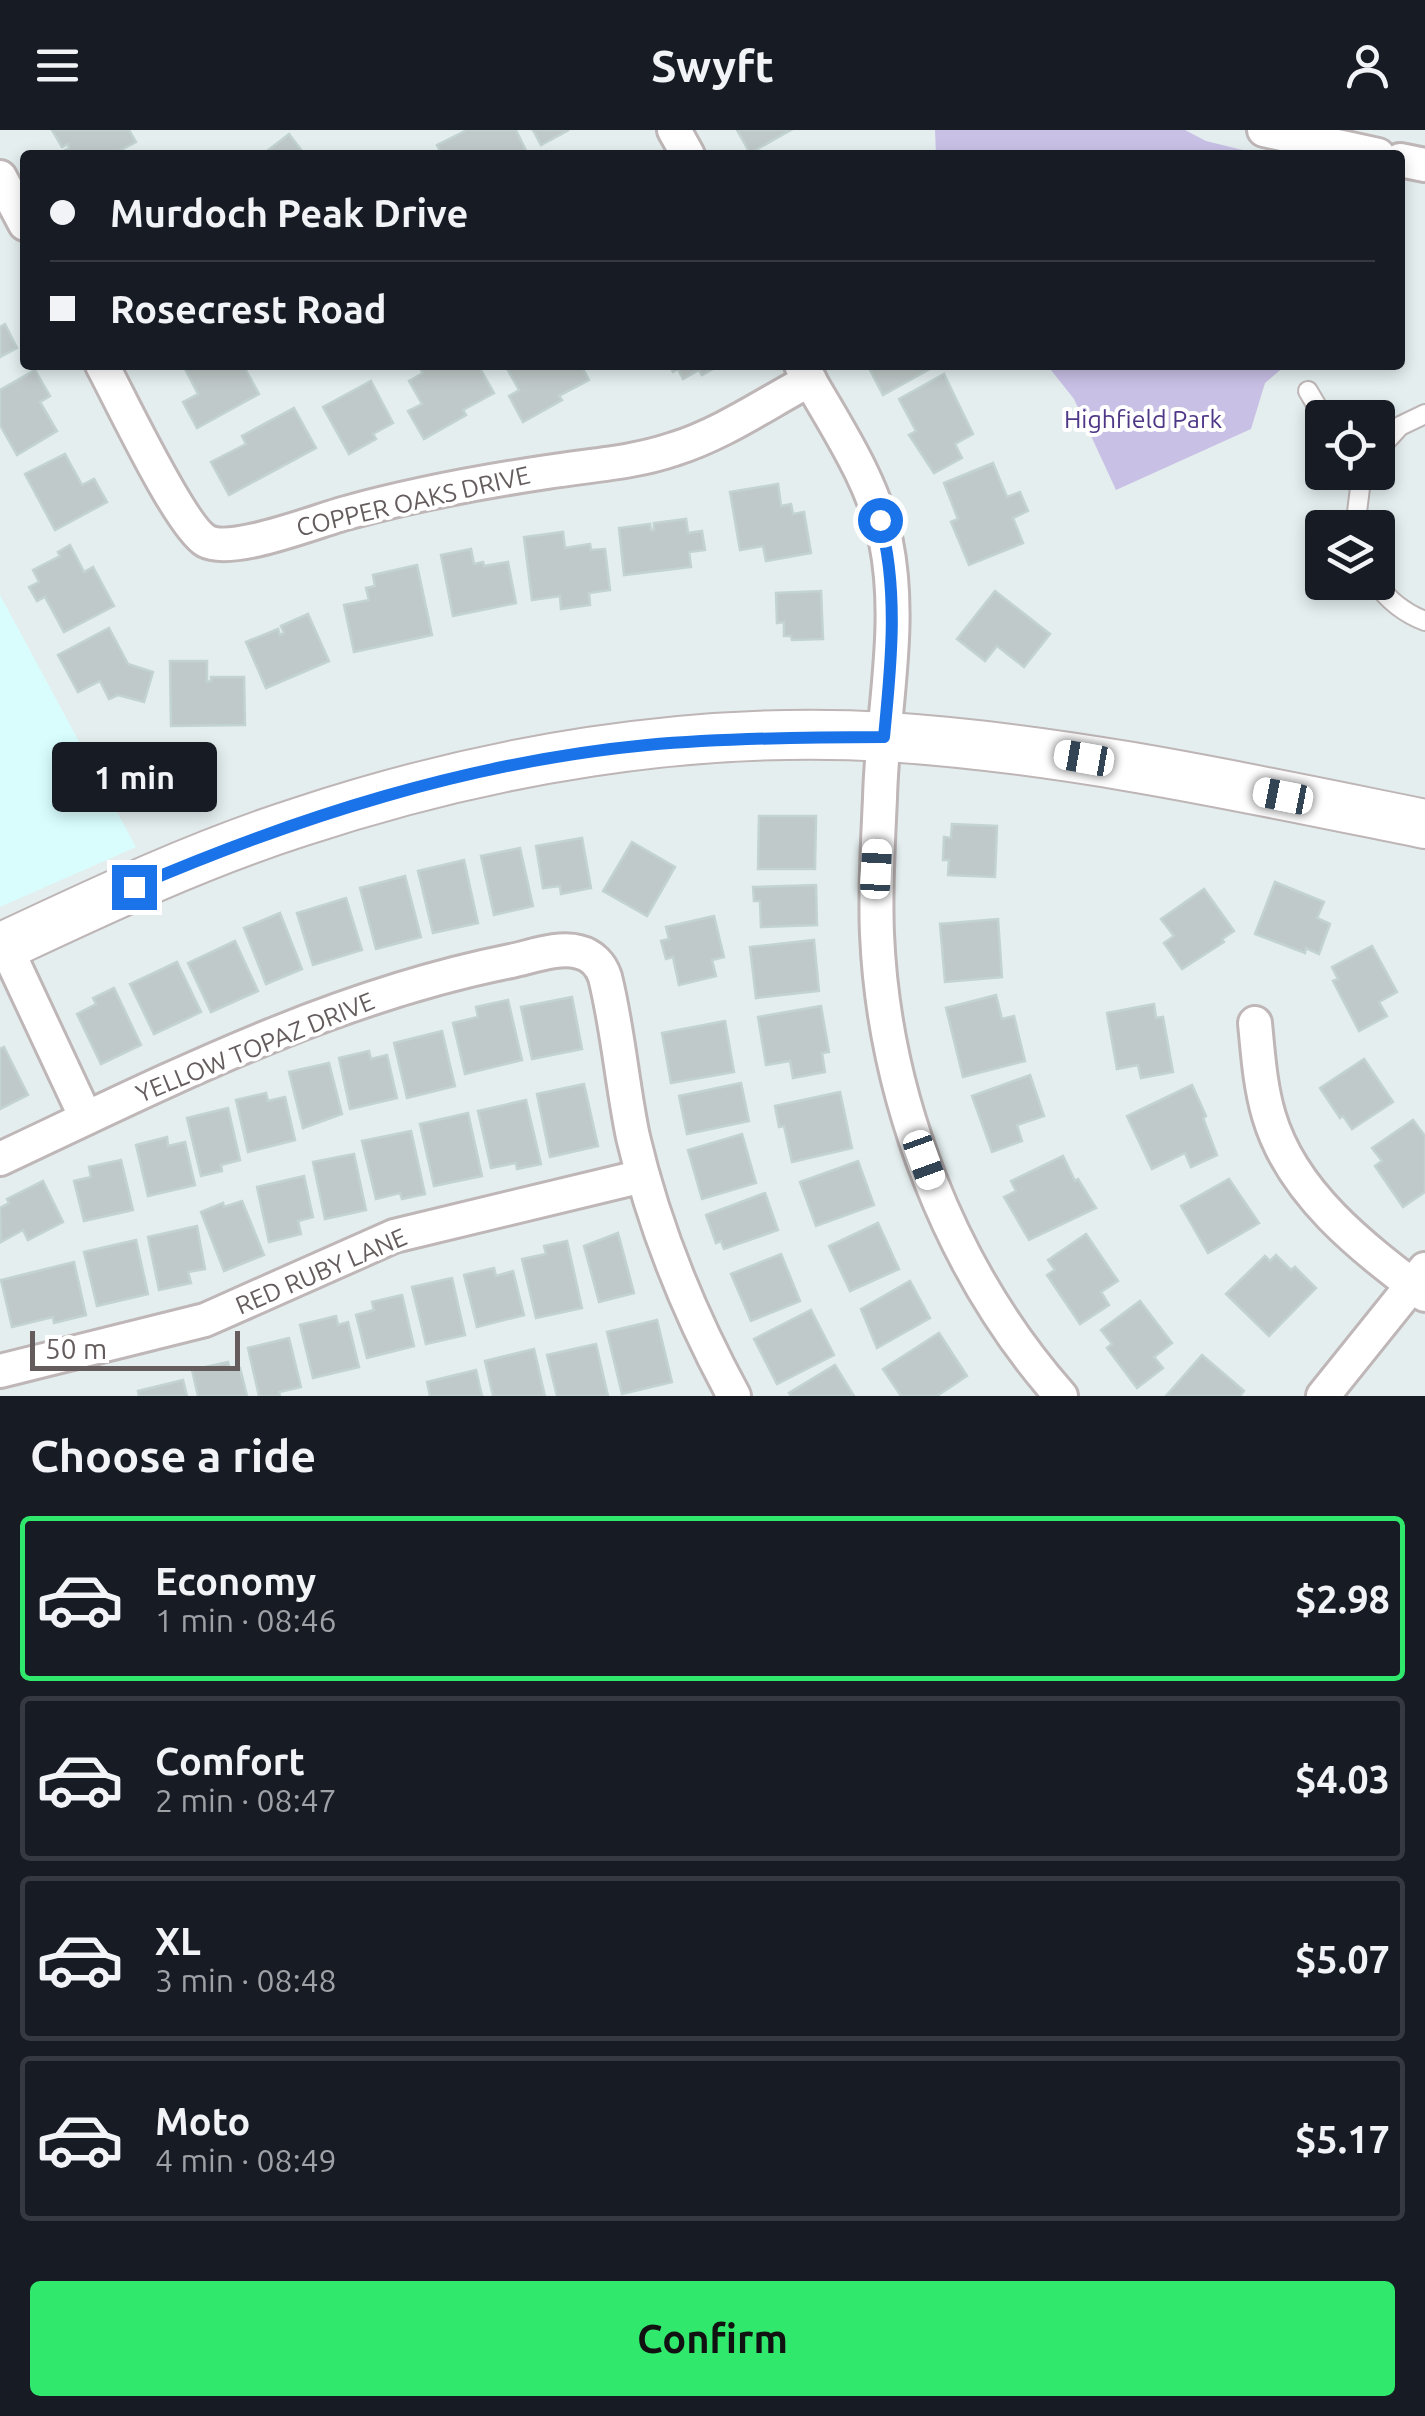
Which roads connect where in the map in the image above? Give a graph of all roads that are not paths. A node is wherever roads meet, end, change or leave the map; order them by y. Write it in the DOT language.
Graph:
graph roads {
  1 [pos="1264,130"];
  2 [pos="1371,146"];
  3 [pos="0,177"];
  4 [pos="20,215"];
  5 [pos="105,370"];
  6 [pos="805,373"];
  7 [pos="1308,391"];
  8 [pos="1313,400"];
  9 [pos="1425,414"];
  10 [pos="1395,431"];
  11 [pos="1392,600"];
  12 [pos="1425,621"];
  13 [pos="884,737"];
  14 [pos="1425,824"];
  15 [pos="3,946"];
  16 [pos="1254,1023"];
  17 [pos="86,1118"];
  18 [pos="0,1159"];
  19 [pos="643,1176"];
  20 [pos="1421,1283"];
  21 [pos="0,1371"];
  22 [pos="729,1394"];
  23 [pos="1062,1396"];
  24 [pos="1322,1396"];
  1 -- 2 [label="street"];
  3 -- 4 [label="street"];
  5 -- 6 [label="street, COPPER OAKS DRIVE"];
  6 -- 13 [label="street"];
  7 -- 8 [label="lane"];
  9 -- 10 [label="lane"];
  11 -- 12 [label="lane"];
  13 -- 14 [label="main road"];
  13 -- 15 [label="main road"];
  13 -- 23 [label="street"];
  15 -- 17 [label="street"];
  16 -- 20 [label="street"];
  17 -- 18 [label="street, YELLOW TOPAZ DRIVE"];
  17 -- 19 [label="street, YELLOW TOPAZ DRIVE"];
  19 -- 21 [label="street, RED RUBY LANE"];
  19 -- 22 [label="street, YELLOW TOPAZ DRIVE"];
  20 -- 24 [label="street"];
}
